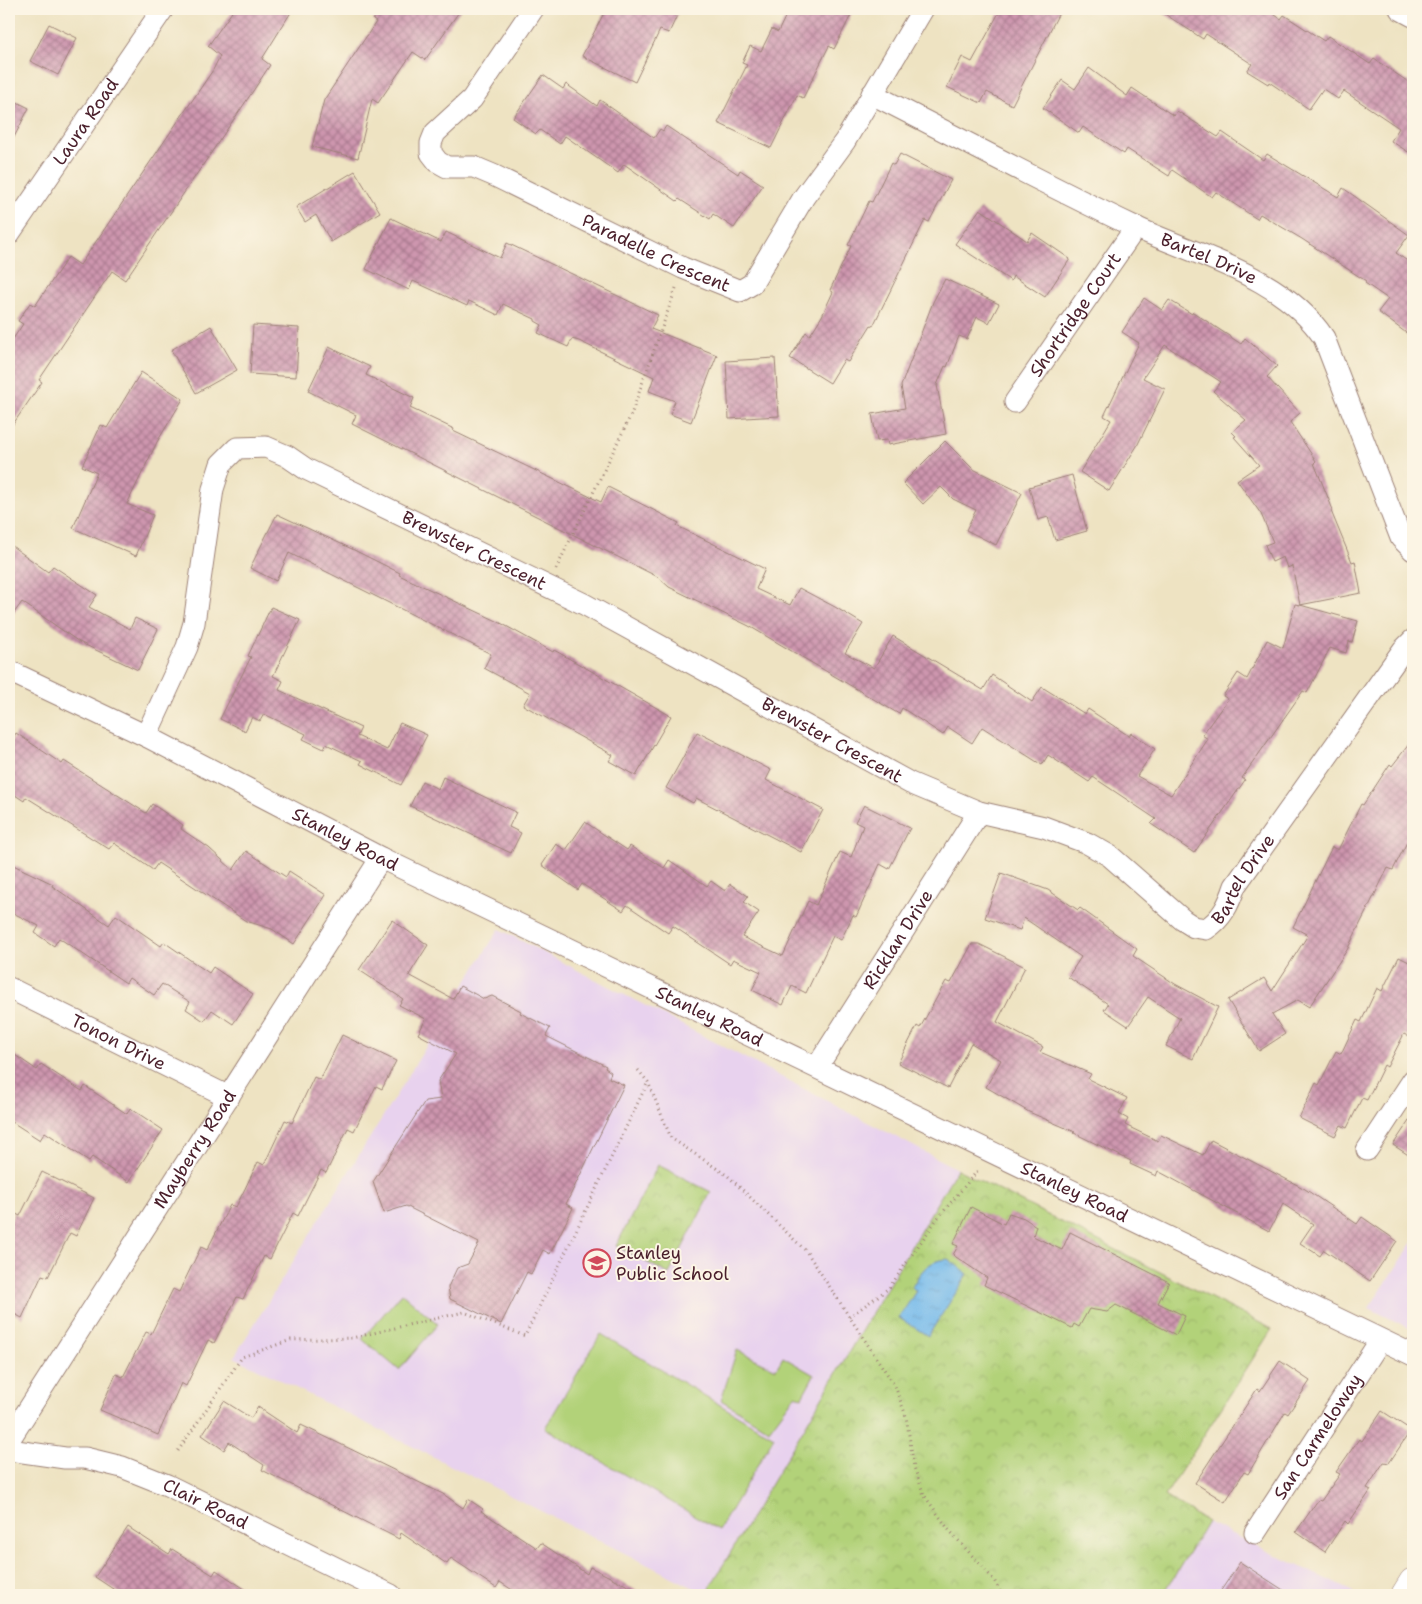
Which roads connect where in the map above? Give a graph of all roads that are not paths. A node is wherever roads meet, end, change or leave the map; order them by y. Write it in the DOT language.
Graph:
graph roads {
  1 [pos="163,9"];
  2 [pos="533,9"];
  3 [pos="924,9"];
  4 [pos="1400,9"];
  5 [pos="1413,16"];
  6 [pos="872,94"];
  7 [pos="18,204"];
  8 [pos="1136,227"];
  9 [pos="9,234"];
  10 [pos="1015,402"];
  11 [pos="1413,550"];
  12 [pos="1413,640"];
  13 [pos="9,671"];
  14 [pos="146,736"];
  15 [pos="979,812"];
  16 [pos="381,858"];
  17 [pos="9,988"];
  18 [pos="817,1068"];
  19 [pos="1413,1080"];
  20 [pos="228,1097"];
  21 [pos="1367,1150"];
  22 [pos="1380,1340"];
  23 [pos="1413,1355"];
  24 [pos="9,1440"];
  25 [pos="9,1450"];
  26 [pos="1255,1533"];
  27 [pos="1413,1582"];
  28 [pos="391,1595"];
  29 [pos="1405,1595"];
  1 -- 7 [label="street, Laura Road"];
  2 -- 6 [label="street, Paradelle Crescent"];
  3 -- 6 [label="street, Paradelle Crescent"];
  4 -- 5 [label="street"];
  6 -- 8 [label="street, Bartel Drive"];
  7 -- 9 [label="street, Laura Road"];
  8 -- 10 [label="street, Shortridge Court"];
  8 -- 11 [label="street, Bartel Drive"];
  12 -- 15 [label="street, Bartel Drive"];
  13 -- 14 [label="street, Stanley Road"];
  14 -- 15 [label="street, Brewster Crescent"];
  14 -- 16 [label="street, Stanley Road"];
  15 -- 18 [label="street, Ricklan Drive"];
  16 -- 18 [label="street, Stanley Road"];
  16 -- 20 [label="street, Mayberry Road"];
  17 -- 20 [label="street, Tonon Drive"];
  18 -- 22 [label="street, Stanley Road"];
  19 -- 21 [label="street"];
  20 -- 24 [label="street, Mayberry Road"];
  22 -- 23 [label="street, Stanley Road"];
  22 -- 26 [label="street, San Carmeloway"];
  25 -- 28 [label="street, Clair Road"];
  27 -- 29 [label="main road"];
}
